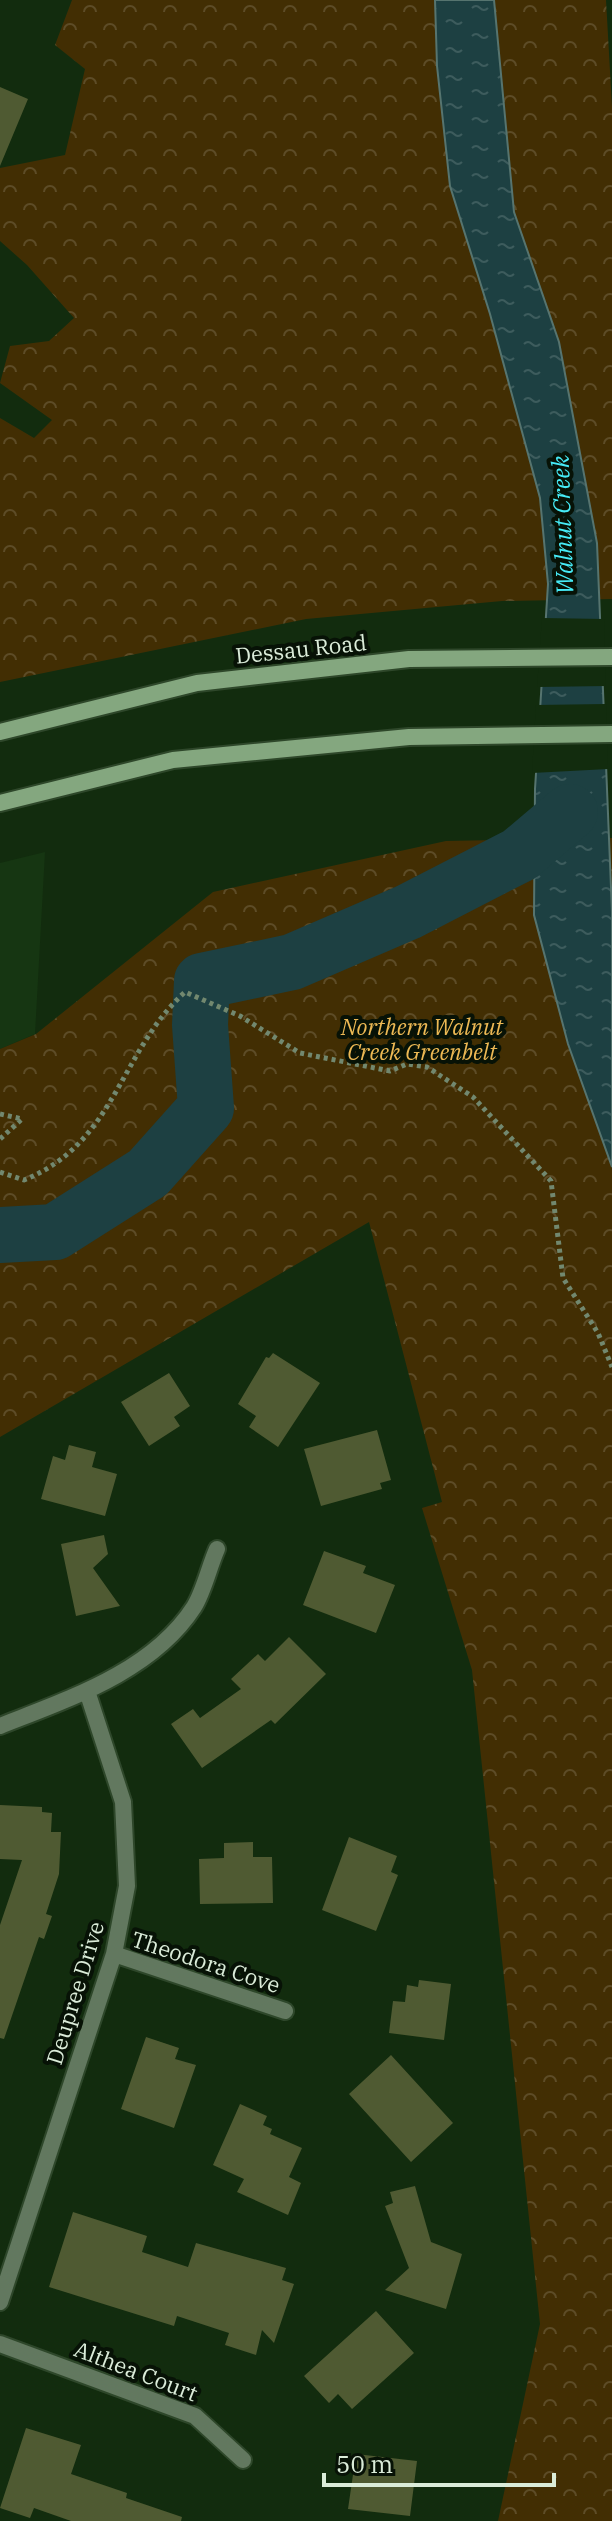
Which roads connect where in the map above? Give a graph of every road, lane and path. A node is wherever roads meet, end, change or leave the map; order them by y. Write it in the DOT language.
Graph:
graph roads {
  1 [pos="612,657"];
  2 [pos="0,732"];
  3 [pos="612,734"];
  4 [pos="0,803"];
  5 [pos="0,1114"];
  6 [pos="0,1139"];
  7 [pos="0,1172"];
  8 [pos="612,1367"];
  9 [pos="217,1549"];
  10 [pos="87,1691"];
  11 [pos="0,1726"];
  12 [pos="114,1954"];
  13 [pos="285,2011"];
  14 [pos="0,2302"];
  15 [pos="0,2344"];
  16 [pos="243,2460"];
  1 -- 2 [label="main road, Dessau Road"];
  3 -- 4 [label="main road"];
  5 -- 6 [label="path"];
  7 -- 8 [label="path"];
  9 -- 10 [label="street"];
  10 -- 11 [label="street"];
  10 -- 12 [label="street, Deupree Drive"];
  12 -- 13 [label="street, Theodora Cove"];
  12 -- 14 [label="street, Deupree Drive"];
  15 -- 16 [label="street, Althea Court"];
}
